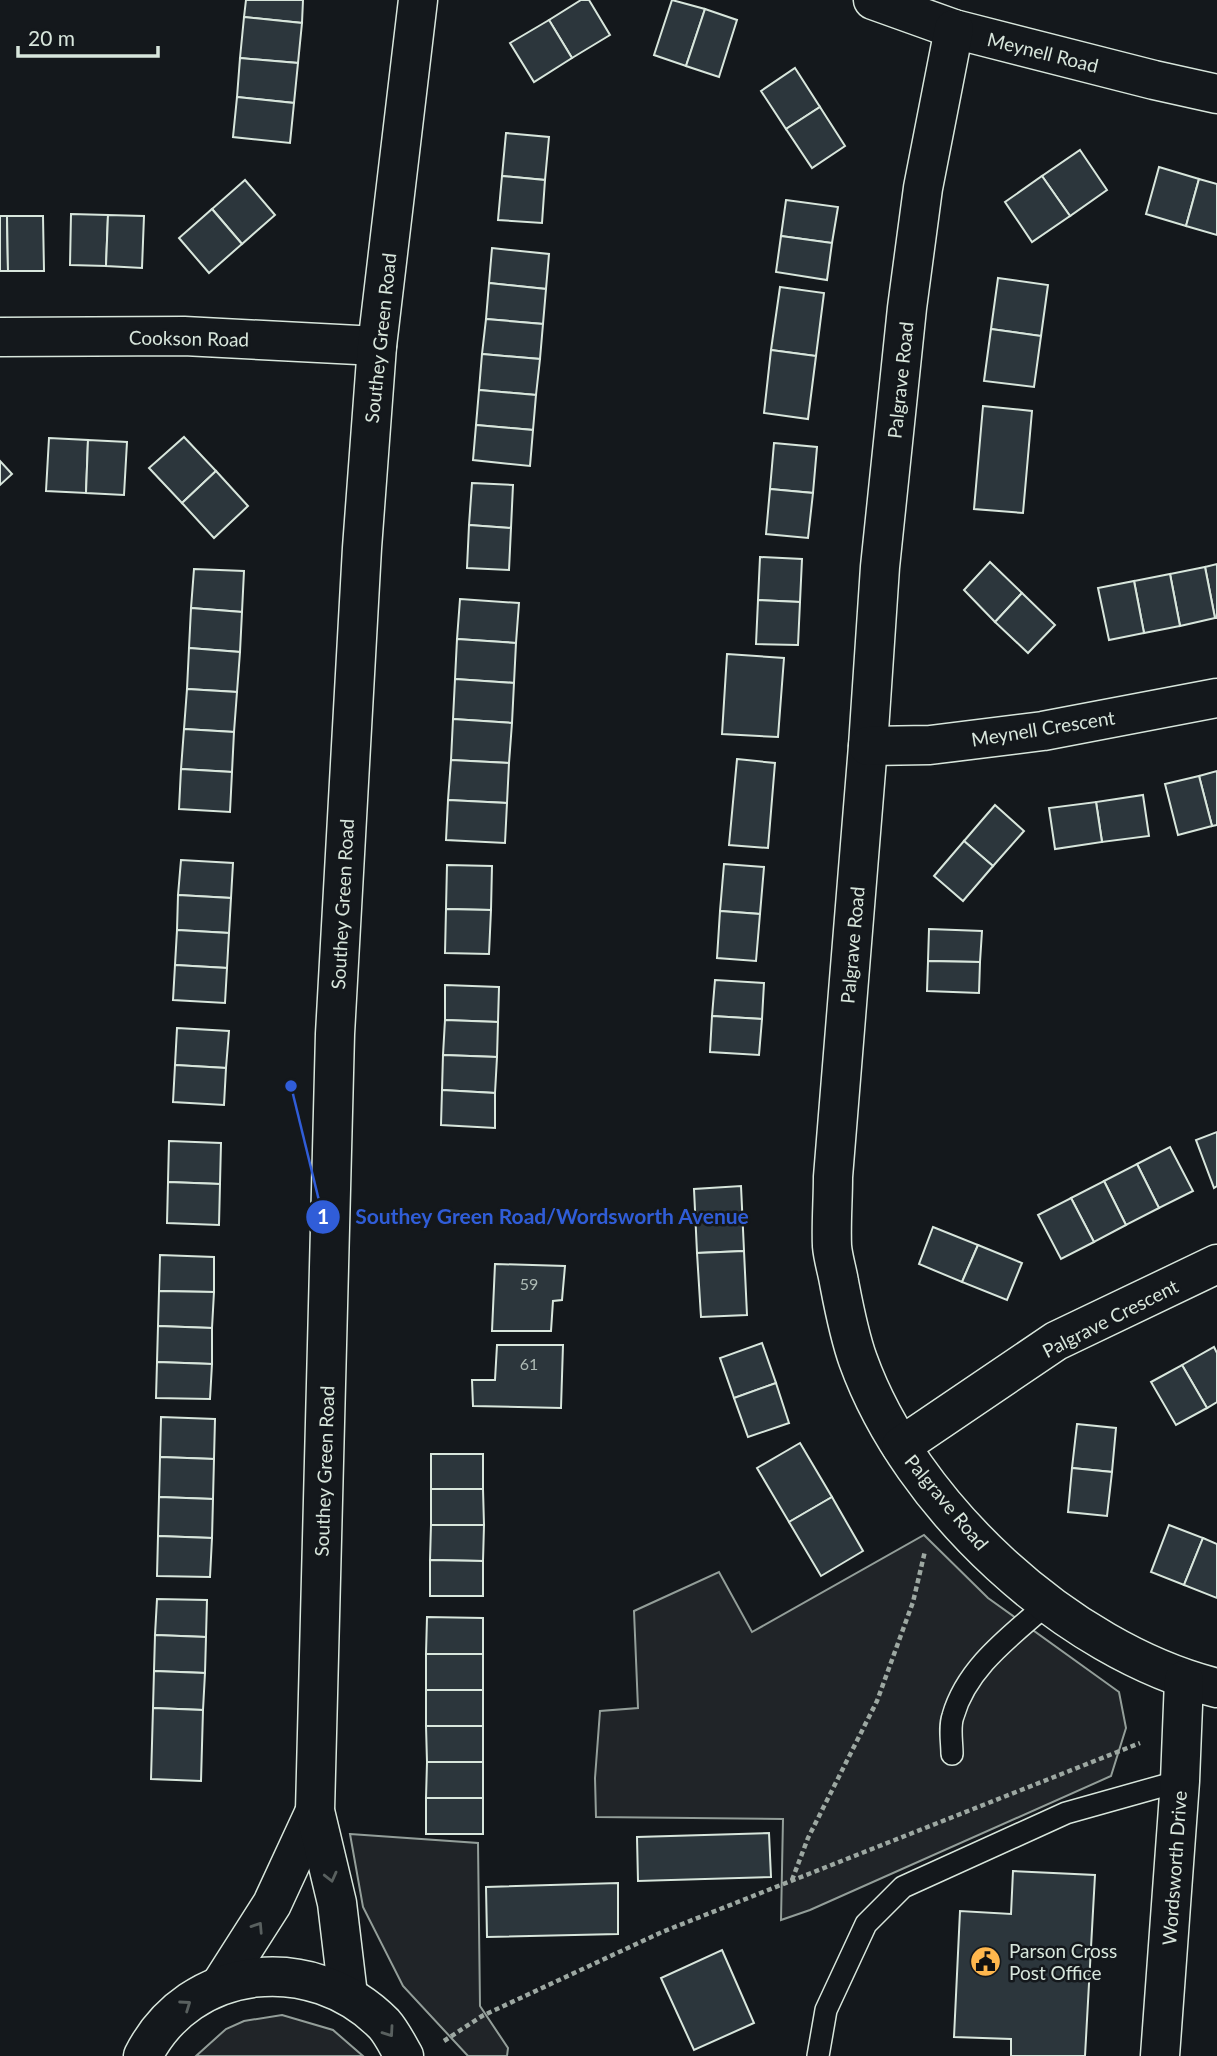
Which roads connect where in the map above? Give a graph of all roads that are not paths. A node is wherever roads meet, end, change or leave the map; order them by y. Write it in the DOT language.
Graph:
graph roads {
  1 [pos="418,0"];
  2 [pos="873,0"];
  3 [pos="954,29"];
  4 [pos="1217,94"];
  5 [pos="0,337"];
  6 [pos="377,346"];
  7 [pos="1217,698"];
  8 [pos="868,746"];
  9 [pos="1217,1264"];
  10 [pos="901,1446"];
  11 [pos="1047,1604"];
  12 [pos="1200,1684"];
  13 [pos="952,1754"];
  14 [pos="1180,1781"];
  15 [pos="315,1811"];
  16 [pos="221,1984"];
  17 [pos="348,1995"];
  18 [pos="139,2050"];
  19 [pos="404,2056"];
  20 [pos="818,2056"];
  21 [pos="1160,2056"];
  1 -- 6 [label="street, Southey Green Road"];
  2 -- 3 [label="street, Meynell Road"];
  3 -- 4 [label="street, Meynell Road"];
  3 -- 8 [label="street, Palgrave Road"];
  5 -- 6 [label="street, Cookson Road"];
  6 -- 15 [label="street, Southey Green Road"];
  7 -- 8 [label="street, Meynell Crescent"];
  8 -- 10 [label="street, Palgrave Road"];
  9 -- 10 [label="street, Palgrave Crescent"];
  10 -- 11 [label="street, Palgrave Road"];
  11 -- 12 [label="street, Palgrave Road"];
  11 -- 13 [label="lane"];
  12 -- 14 [label="street, Wordsworth Drive"];
  14 -- 20 [label="lane"];
  14 -- 21 [label="street, Wordsworth Drive"];
  16 -- 15 [label="street, Southey Green Road, one-way"];
  15 -- 17 [label="street, Southey Green Road, one-way"];
  16 -- 17 [label="street"];
  18 -- 16 [label="street, one-way"];
  17 -- 19 [label="street, one-way"];
}
